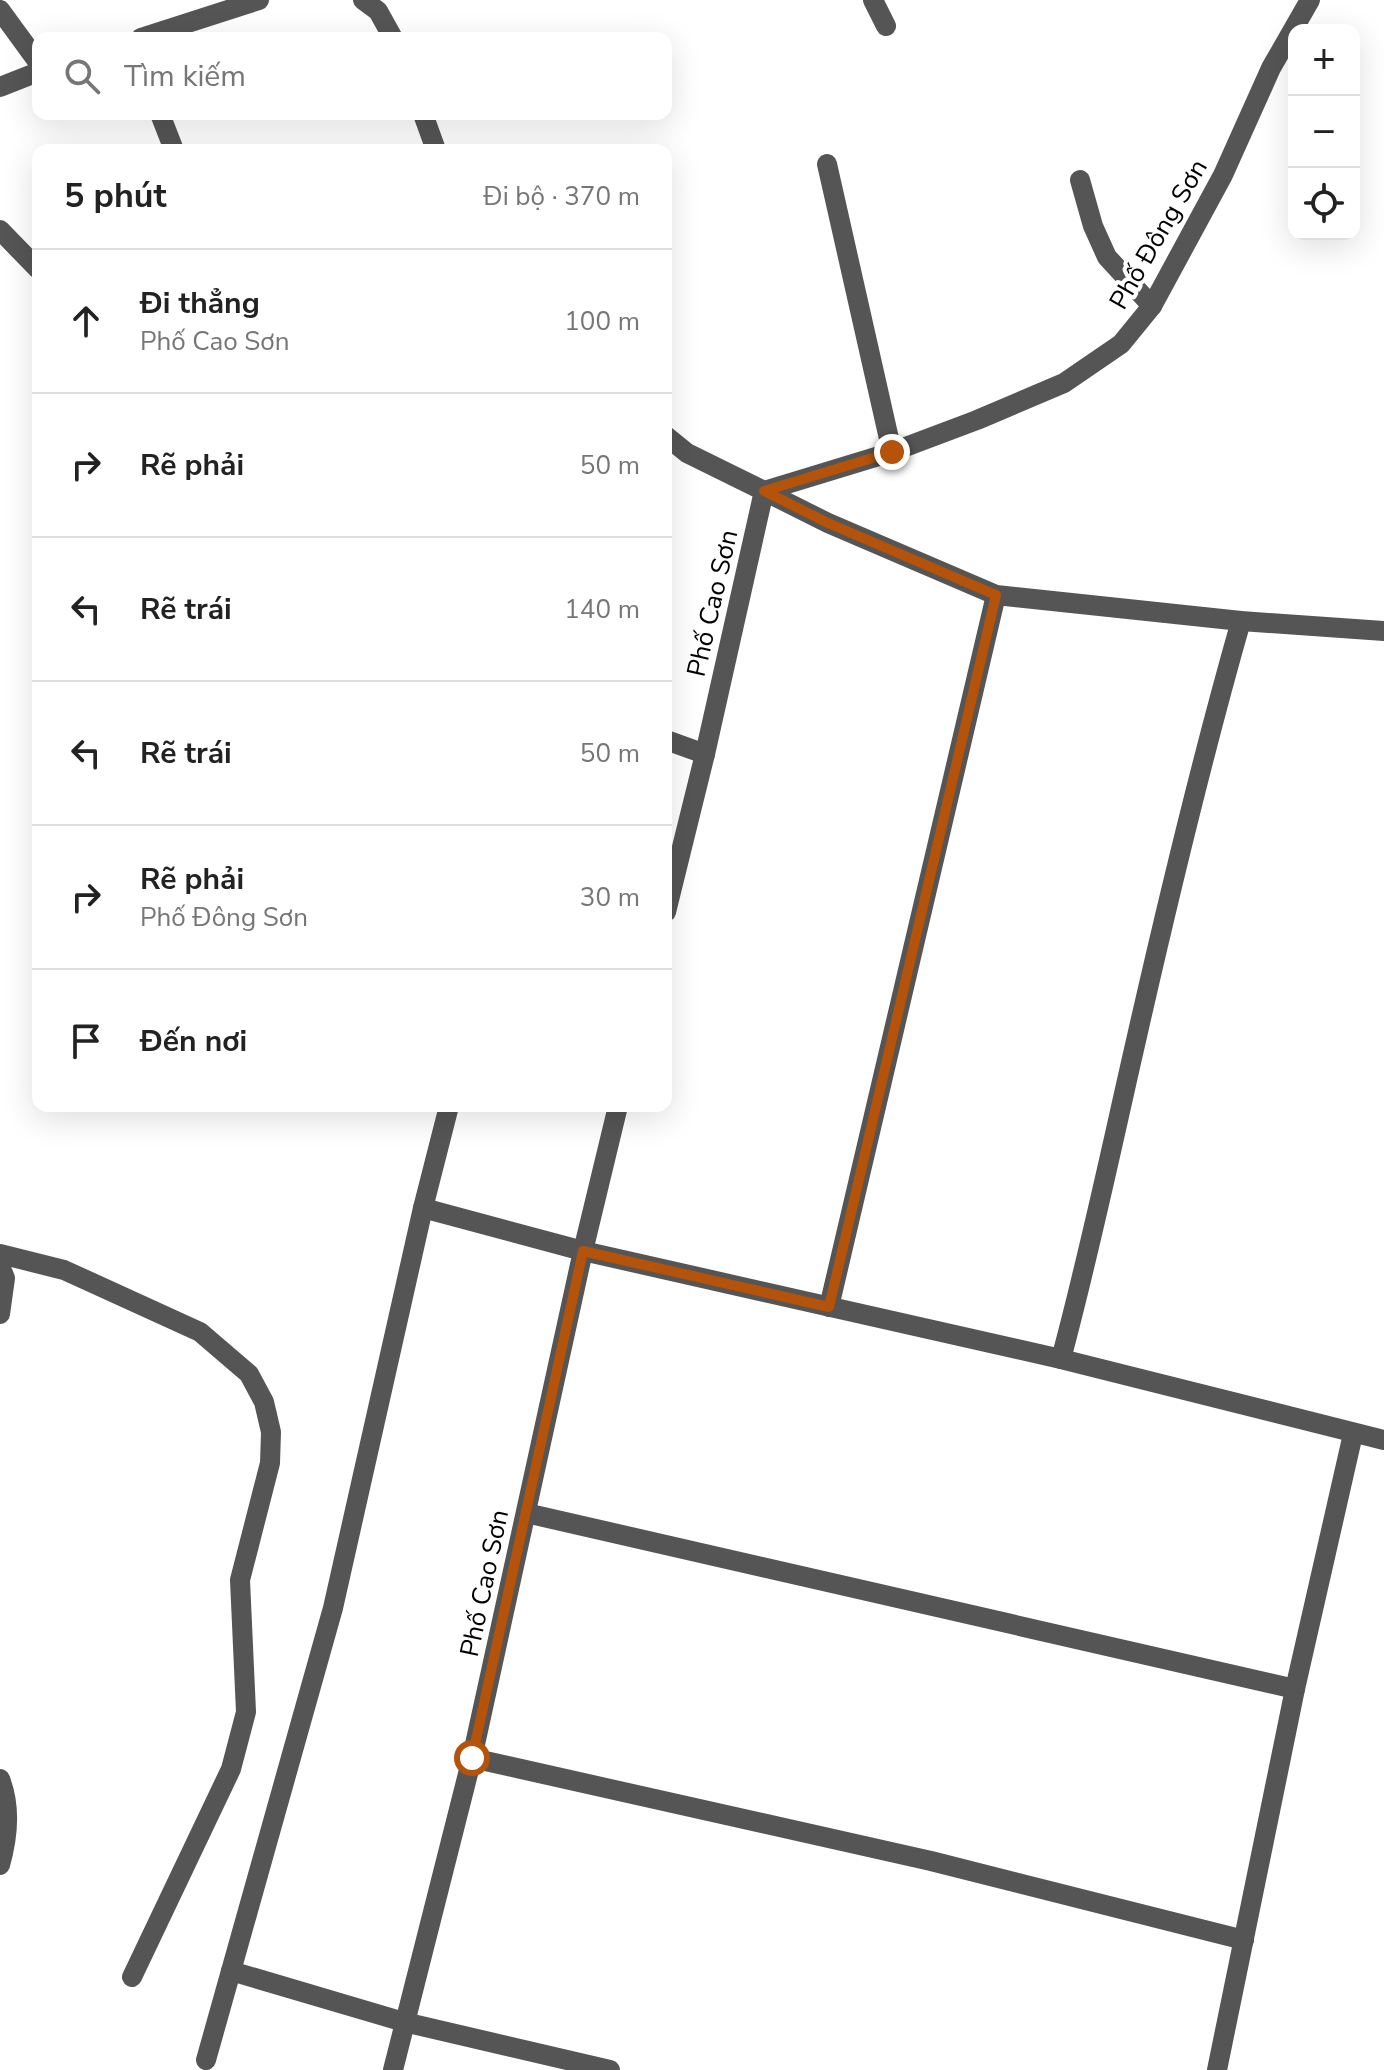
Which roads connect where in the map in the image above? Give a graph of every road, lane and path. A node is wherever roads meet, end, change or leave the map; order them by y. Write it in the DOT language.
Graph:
graph roads {
  1 [pos="259,0"];
  2 [pos="363,0"];
  3 [pos="873,0"];
  4 [pos="1310,0"];
  5 [pos="0,10"];
  6 [pos="886,26"];
  7 [pos="160,32"];
  8 [pos="390,32"];
  9 [pos="32,54"];
  10 [pos="32,74"];
  11 [pos="0,87"];
  12 [pos="162,120"];
  13 [pos="425,120"];
  14 [pos="172,144"];
  15 [pos="434,144"];
  16 [pos="827,164"];
  17 [pos="1080,180"];
  18 [pos="0,230"];
  19 [pos="32,263"];
  20 [pos="1152,306"];
  21 [pos="672,441"];
  22 [pos="892,452"];
  23 [pos="764,491"];
  24 [pos="996,595"];
  25 [pos="1241,621"];
  26 [pos="1384,631"];
  27 [pos="672,742"];
  28 [pos="705,754"];
  29 [pos="672,888"];
  30 [pos="447,1112"];
  31 [pos="617,1112"];
  32 [pos="423,1208"];
  33 [pos="583,1251"];
  34 [pos="0,1254"];
  35 [pos="0,1266"];
  36 [pos="829,1307"];
  37 [pos="0,1314"];
  38 [pos="1061,1359"];
  39 [pos="1353,1434"];
  40 [pos="1384,1440"];
  41 [pos="526,1513"];
  42 [pos="1295,1689"];
  43 [pos="472,1758"];
  44 [pos="0,1779"];
  45 [pos="0,1865"];
  46 [pos="1244,1940"];
  47 [pos="231,1971"];
  48 [pos="132,1977"];
  49 [pos="404,2022"];
  50 [pos="206,2060"];
  51 [pos="393,2070"];
  52 [pos="610,2070"];
  53 [pos="1217,2070"];
  1 -- 7 [label="street"];
  2 -- 8 [label="street"];
  3 -- 6 [label="street"];
  4 -- 20 [label="street, Phố Đông Sơn"];
  5 -- 9 [label="street"];
  10 -- 11 [label="street"];
  12 -- 14 [label="street"];
  13 -- 15 [label="street"];
  16 -- 22 [label="street"];
  17 -- 20 [label="street"];
  18 -- 19 [label="street"];
  20 -- 22 [label="street, Phố Đông Sơn"];
  21 -- 23 [label="street"];
  22 -- 23 [label="street, Phố Đông Sơn"];
  23 -- 24 [label="street"];
  23 -- 28 [label="street, Phố Cao Sơn"];
  24 -- 25 [label="street"];
  24 -- 36 [label="street"];
  25 -- 26 [label="street"];
  25 -- 38 [label="street"];
  27 -- 28 [label="street"];
  28 -- 29 [label="street, Phố Cao Sơn"];
  30 -- 32 [label="street"];
  31 -- 33 [label="street, Phố Cao Sơn"];
  32 -- 33 [label="street"];
  32 -- 47 [label="street"];
  33 -- 36 [label="street"];
  33 -- 41 [label="street, Phố Cao Sơn"];
  34 -- 48 [label="street"];
  35 -- 37 [label="street"];
  36 -- 38 [label="street"];
  38 -- 39 [label="street"];
  39 -- 40 [label="street"];
  39 -- 42 [label="street"];
  41 -- 42 [label="street"];
  41 -- 43 [label="street, Phố Cao Sơn"];
  42 -- 46 [label="street"];
  43 -- 46 [label="street"];
  43 -- 49 [label="street, Phố Cao Sơn"];
  44 -- 45 [label="street"];
  46 -- 53 [label="street"];
  47 -- 49 [label="street"];
  47 -- 50 [label="street"];
  49 -- 51 [label="street, Phố Cao Sơn"];
  49 -- 52 [label="street"];
}
